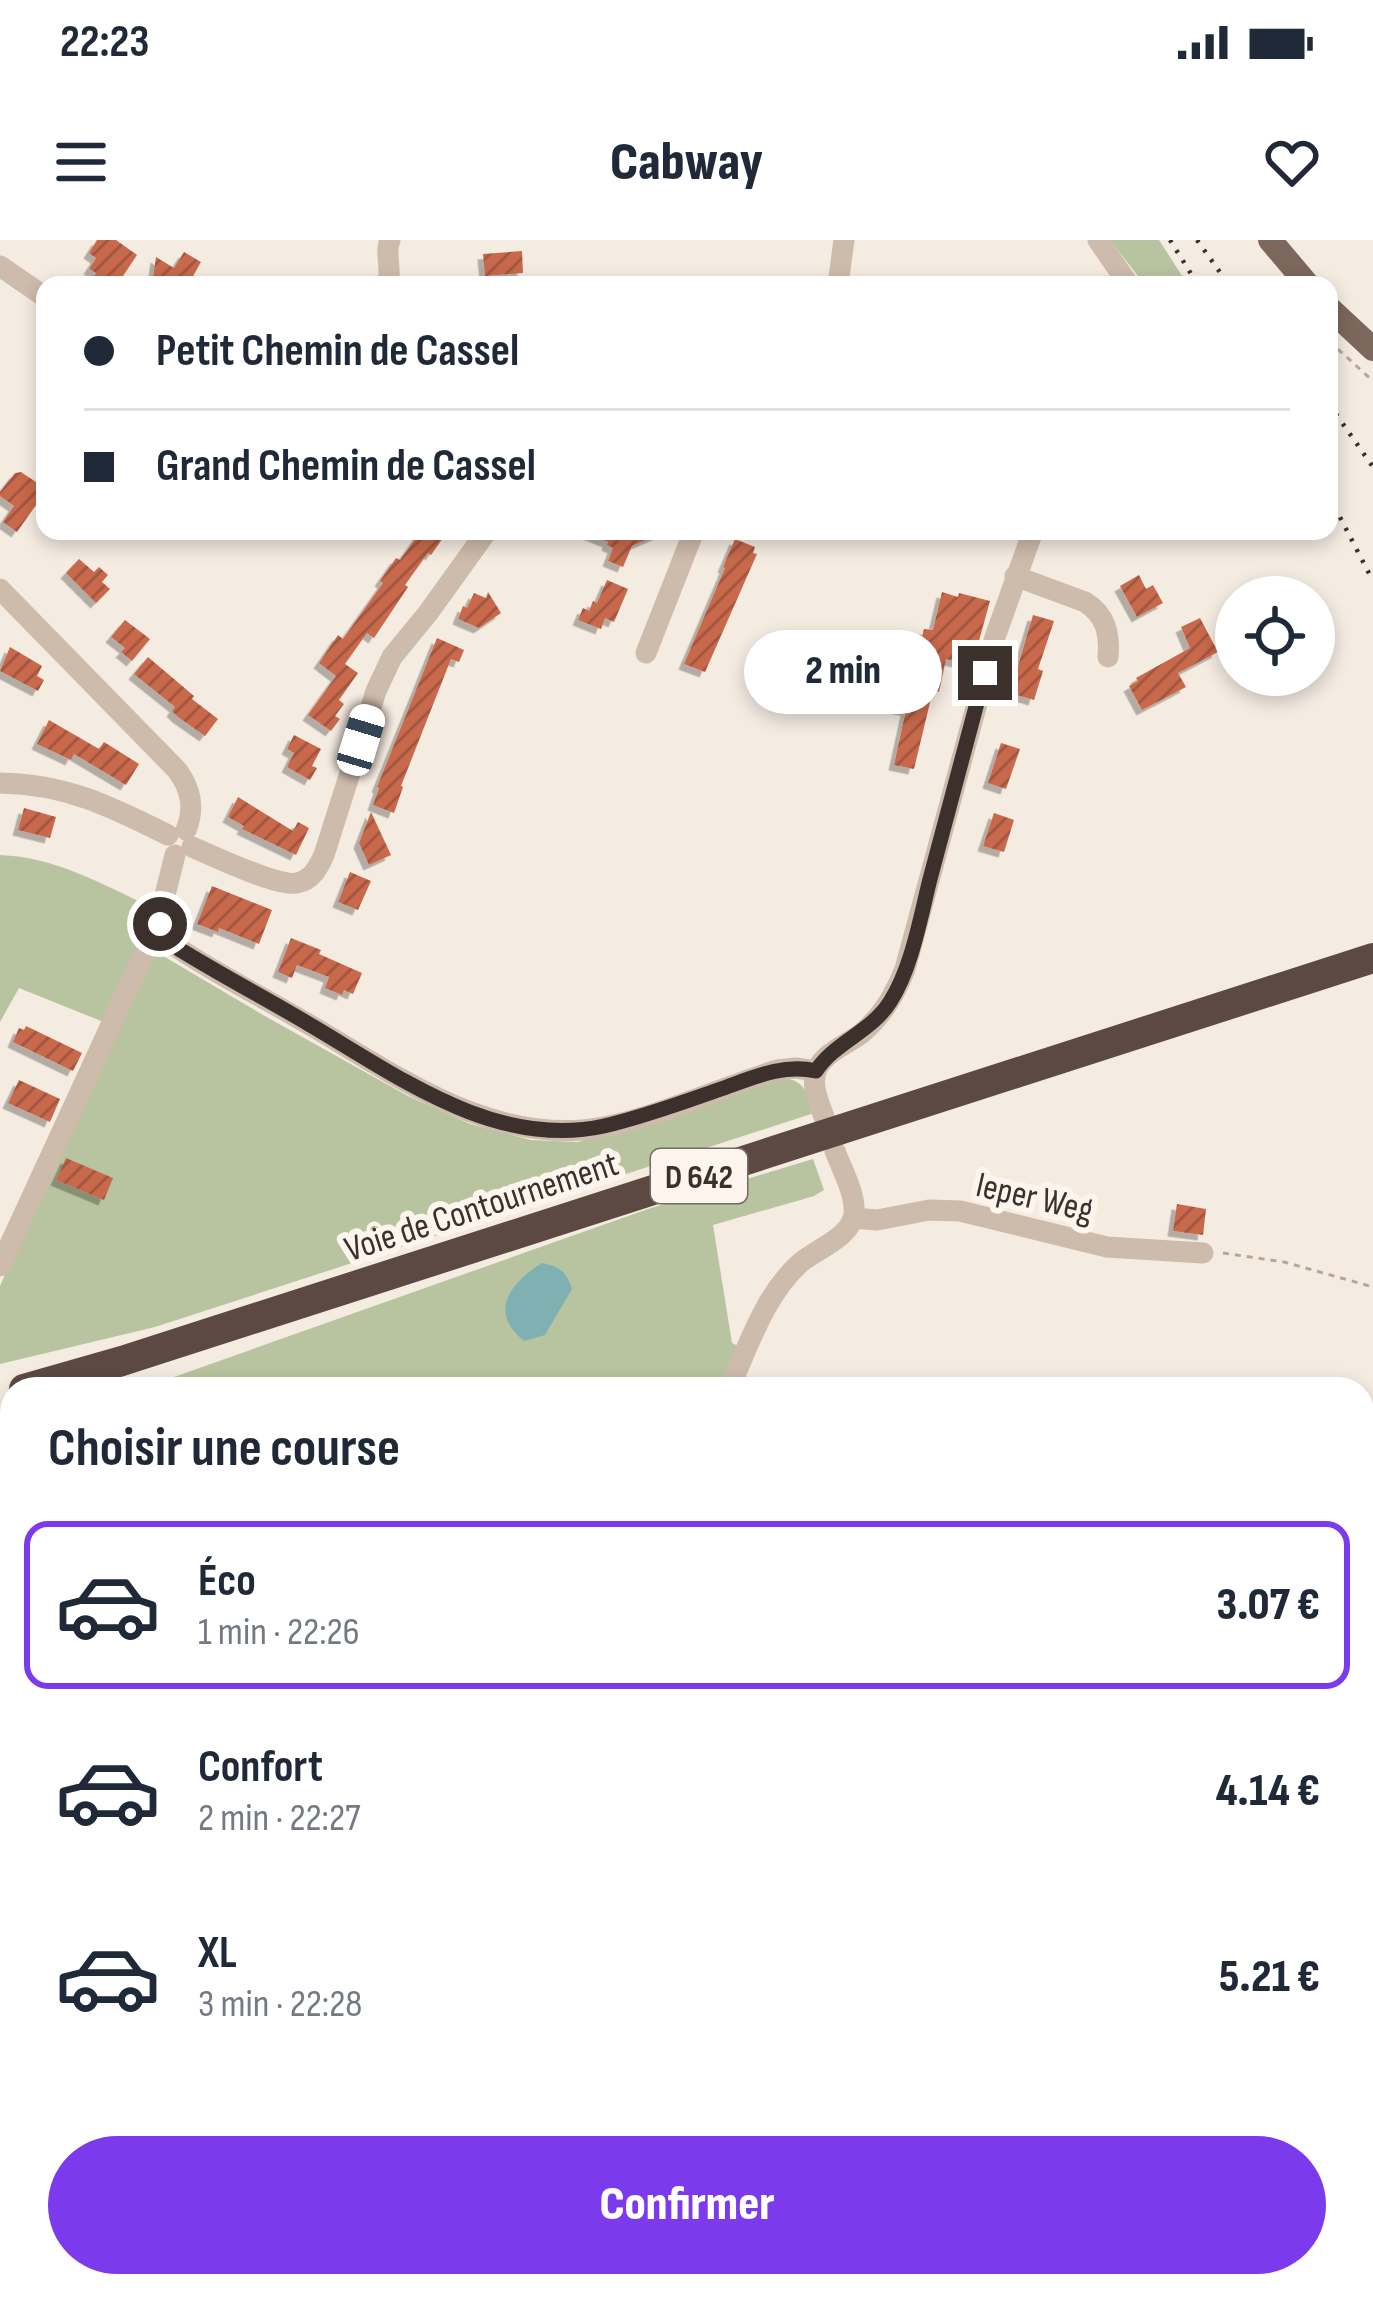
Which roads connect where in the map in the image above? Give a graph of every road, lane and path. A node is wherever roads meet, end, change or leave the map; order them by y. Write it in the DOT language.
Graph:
graph roads {
  1 [pos="390,240"];
  2 [pos="844,240"];
  3 [pos="1098,240"];
  4 [pos="1260,240"];
  5 [pos="1270,240"];
  6 [pos="0,266"];
  7 [pos="390,276"];
  8 [pos="839,276"];
  9 [pos="1124,276"];
  10 [pos="1286,276"];
  11 [pos="1300,276"];
  12 [pos="36,290"];
  13 [pos="1338,317"];
  14 [pos="1338,335"];
  15 [pos="1338,349"];
  16 [pos="1373,350"];
  17 [pos="1373,368"];
  18 [pos="1373,381"];
  19 [pos="481,540"];
  20 [pos="690,540"];
  21 [pos="1029,540"];
  22 [pos="1015,577"];
  23 [pos="0,589"];
  24 [pos="646,653"];
  25 [pos="1108,657"];
  26 [pos="0,783"];
  27 [pos="180,842"];
  28 [pos="165,934"];
  29 [pos="1373,958"];
  30 [pos="816,1071"];
  31 [pos="824,1117"];
  32 [pos="835,1150"];
  33 [pos="854,1218"];
  34 [pos="1203,1252"];
  35 [pos="0,1266"];
  36 [pos="1373,1287"];
  37 [pos="63,1377"];
  38 [pos="735,1377"];
  1 -- 7 [label="street"];
  2 -- 8 [label="street"];
  3 -- 9 [label="street"];
  4 -- 10 [label="main road"];
  5 -- 11 [label="main road"];
  6 -- 12 [label="street"];
  13 -- 16 [label="main road"];
  14 -- 17 [label="main road"];
  15 -- 18 [label="path"];
  19 -- 27 [label="street"];
  20 -- 24 [label="street"];
  21 -- 22 [label="street"];
  22 -- 25 [label="street"];
  22 -- 30 [label="street"];
  23 -- 27 [label="street"];
  26 -- 27 [label="street"];
  27 -- 28 [label="street"];
  28 -- 30 [label="street"];
  28 -- 35 [label="street"];
  29 -- 37 [label="highway, Voie de Contournement / D 642"];
  30 -- 31 [label="street"];
  32 -- 33 [label="street"];
  33 -- 34 [label="street, Ieper Weg"];
  33 -- 38 [label="street"];
  34 -- 36 [label="path"];
}
